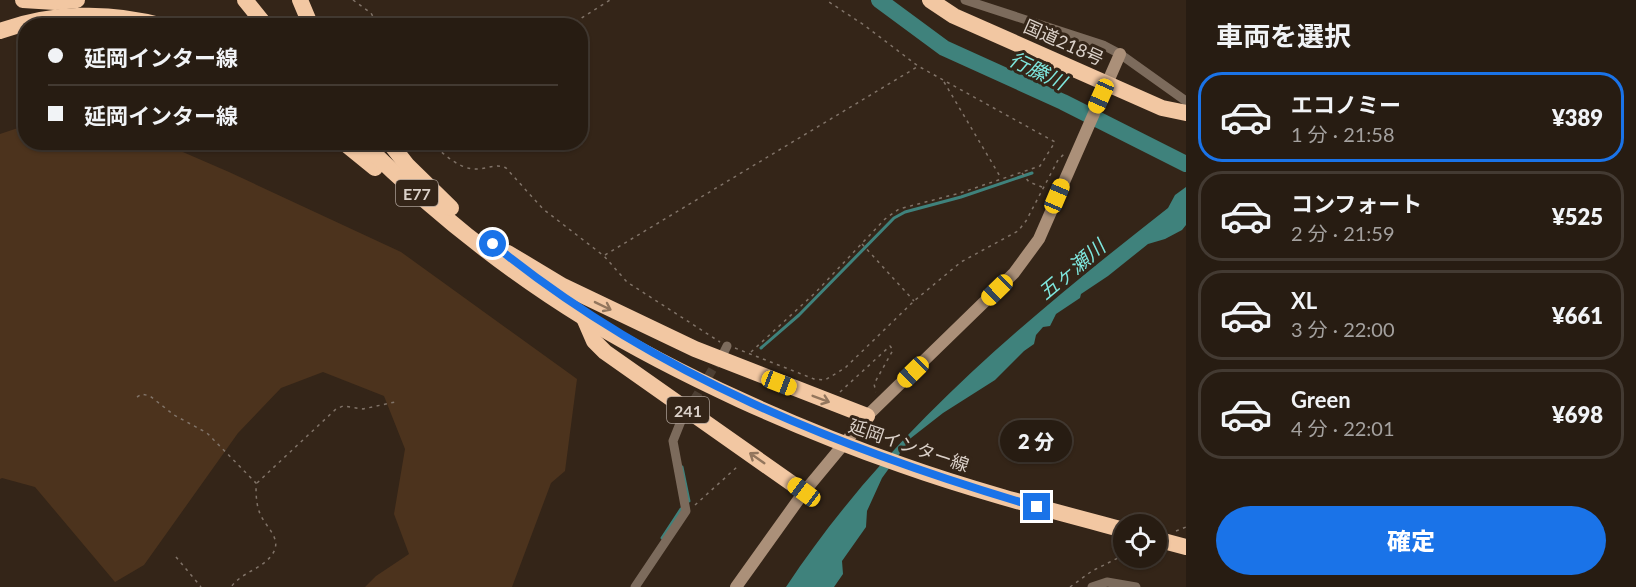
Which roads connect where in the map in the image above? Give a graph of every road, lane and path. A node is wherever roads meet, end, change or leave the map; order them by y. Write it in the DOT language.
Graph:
graph roads {
  1 [pos="23,0"];
  2 [pos="77,0"];
  3 [pos="232,0"];
  4 [pos="246,0"];
  5 [pos="300,0"];
  6 [pos="353,0"];
  7 [pos="610,0"];
  8 [pos="826,0"];
  9 [pos="930,0"];
  10 [pos="965,0"];
  11 [pos="64,18"];
  12 [pos="118,18"];
  13 [pos="247,18"];
  14 [pos="260,18"];
  15 [pos="308,18"];
  16 [pos="374,18"];
  17 [pos="582,18"];
  18 [pos="18,26"];
  19 [pos="0,31"];
  20 [pos="1120,54"];
  21 [pos="918,66"];
  22 [pos="943,82"];
  23 [pos="1104,89"];
  24 [pos="1186,101"];
  25 [pos="1186,113"];
  26 [pos="353,150"];
  27 [pos="370,150"];
  28 [pos="384,150"];
  29 [pos="396,150"];
  30 [pos="439,150"];
  31 [pos="1075,154"];
  32 [pos="1021,172"];
  33 [pos="1001,178"];
  34 [pos="1043,187"];
  35 [pos="477,237"];
  36 [pos="862,244"];
  37 [pos="604,256"];
  38 [pos="914,301"];
  39 [pos="584,318"];
  40 [pos="751,353"];
  41 [pos="691,375"];
  42 [pos="837,394"];
  43 [pos="137,397"];
  44 [pos="395,402"];
  45 [pos="873,411"];
  46 [pos="681,422"];
  47 [pos="737,467"];
  48 [pos="256,483"];
  49 [pos="804,492"];
  50 [pos="686,511"];
  51 [pos="1113,527"];
  52 [pos="1167,542"];
  53 [pos="1186,547"];
  54 [pos="176,557"];
  55 [pos="1113,560"];
  56 [pos="201,587"];
  57 [pos="231,587"];
  58 [pos="635,587"];
  59 [pos="736,587"];
  60 [pos="1070,587"];
  61 [pos="1092,587"];
  62 [pos="1136,587"];
  1 -- 2 [label="highway"];
  3 -- 13 [label="highway"];
  4 -- 14 [label="highway"];
  5 -- 15 [label="highway"];
  6 -- 16 [label="path"];
  7 -- 17 [label="path"];
  8 -- 21 [label="path"];
  9 -- 23 [label="highway, 国道218号"];
  10 -- 20 [label="street, 国道218号"];
  11 -- 12 [label="highway"];
  18 -- 19 [label="highway"];
  20 -- 23 [label="street"];
  20 -- 24 [label="street, 国道218号"];
  21 -- 22 [label="path"];
  21 -- 37 [label="path"];
  22 -- 32 [label="path"];
  22 -- 33 [label="path"];
  23 -- 25 [label="highway, 国道218号"];
  23 -- 31 [label="street"];
  26 -- 35 [label="highway"];
  27 -- 35 [label="highway, E77"];
  28 -- 35 [label="highway, E77"];
  29 -- 35 [label="highway"];
  30 -- 37 [label="path"];
  31 -- 34 [label="path"];
  31 -- 45 [label="street"];
  32 -- 33 [label="path"];
  32 -- 34 [label="path"];
  33 -- 36 [label="path"];
  34 -- 38 [label="path"];
  35 -- 39 [label="highway, 延岡インター線 / 241"];
  35 -- 41 [label="highway, 延岡インター線 / 241"];
  35 -- 45 [label="highway, one-way"];
  36 -- 38 [label="path"];
  36 -- 40 [label="path"];
  37 -- 40 [label="path"];
  38 -- 40 [label="path"];
  39 -- 41 [label="highway, 延岡インター線 / 241"];
  49 -- 39 [label="highway, 241, one-way"];
  41 -- 51 [label="highway, 延岡インター線 / 241"];
  42 -- 45 [label="path"];
  43 -- 48 [label="path"];
  44 -- 48 [label="path"];
  45 -- 49 [label="street"];
  46 -- 50 [label="street"];
  47 -- 50 [label="path"];
  48 -- 57 [label="path"];
  49 -- 59 [label="street"];
  50 -- 58 [label="street"];
  52 -- 53 [label="highway"];
  54 -- 56 [label="path"];
  55 -- 60 [label="path"];
  61 -- 62 [label="street"];
}
